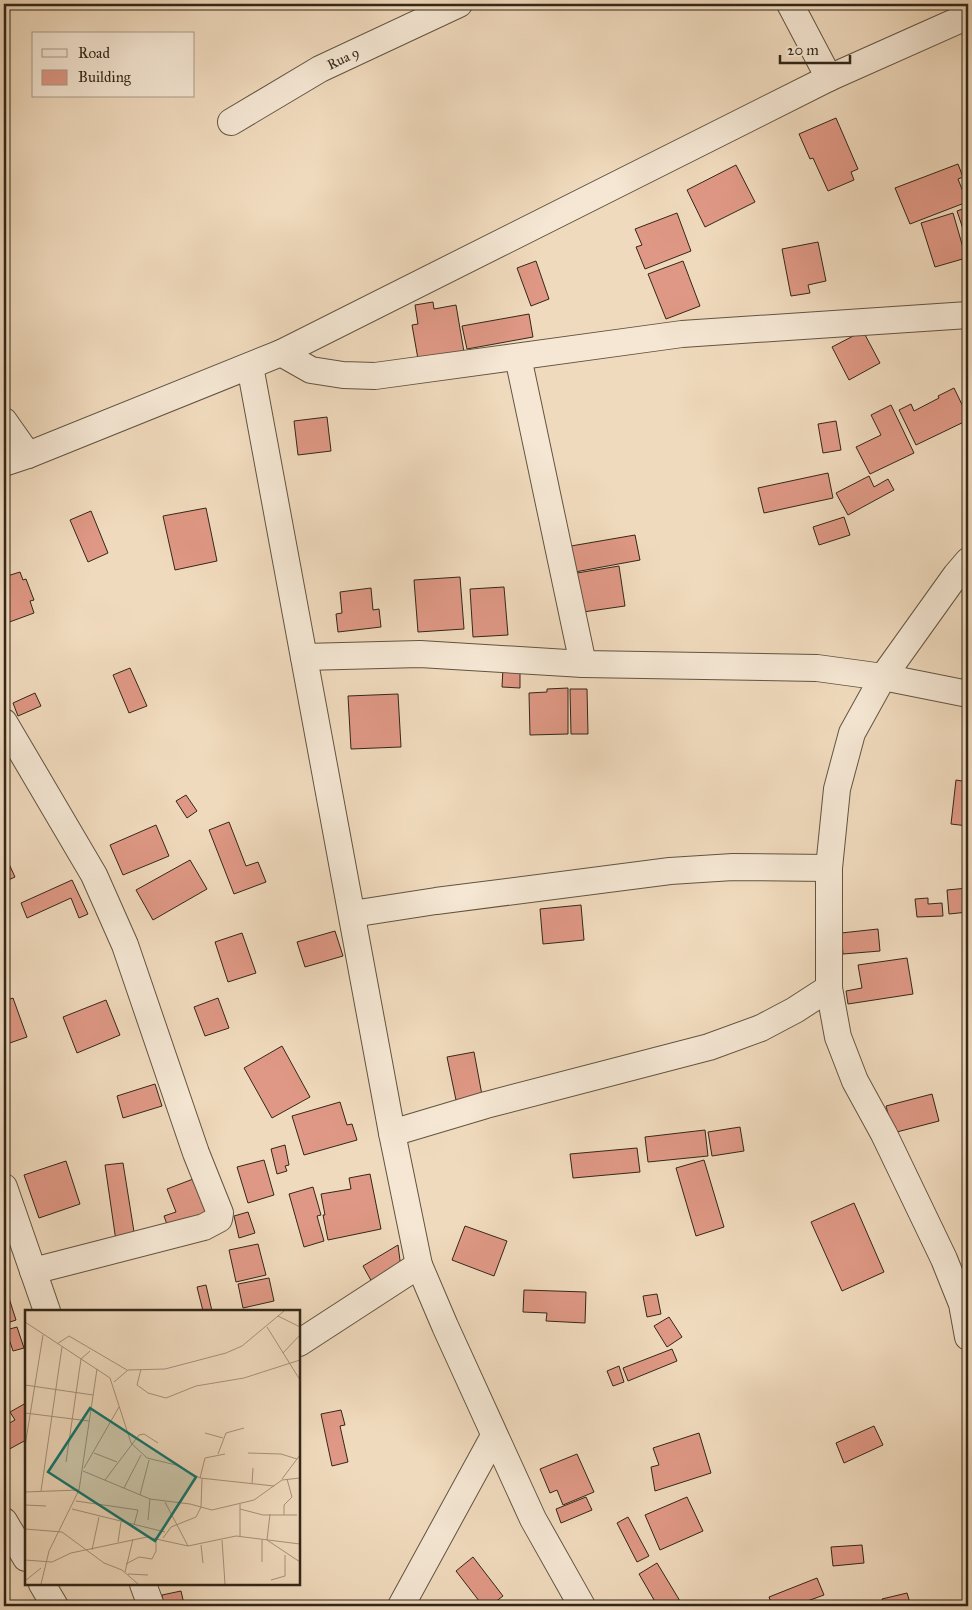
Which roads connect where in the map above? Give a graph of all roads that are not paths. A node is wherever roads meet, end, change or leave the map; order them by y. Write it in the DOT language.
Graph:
graph roads {
  1 [pos="459,4"];
  2 [pos="790,4"];
  3 [pos="968,16"];
  4 [pos="829,78"];
  5 [pos="231,122"];
  6 [pos="968,315"];
  7 [pos="281,353"];
  8 [pos="518,357"];
  9 [pos="250,366"];
  10 [pos="4,421"];
  11 [pos="16,459"];
  12 [pos="968,561"];
  13 [pos="304,657"];
  14 [pos="583,664"];
  15 [pos="883,677"];
  16 [pos="968,694"];
  17 [pos="4,722"];
  18 [pos="829,868"];
  19 [pos="352,914"];
  20 [pos="829,988"];
  21 [pos="392,1133"];
  22 [pos="4,1187"];
  23 [pos="419,1265"];
  24 [pos="33,1271"];
  25 [pos="47,1310"];
  26 [pos="968,1337"];
  27 [pos="300,1341"];
  28 [pos="494,1436"];
  29 [pos="4,1521"];
  30 [pos="25,1556"];
  31 [pos="143,1585"];
  32 [pos="151,1606"];
  33 [pos="401,1606"];
  34 [pos="582,1606"];
  1 -- 5 [label="street, Rua 9"];
  2 -- 4 [label="street"];
  3 -- 4 [label="street"];
  4 -- 7 [label="street"];
  6 -- 8 [label="street"];
  7 -- 8 [label="street"];
  7 -- 9 [label="street"];
  8 -- 14 [label="street"];
  9 -- 11 [label="street"];
  9 -- 13 [label="street"];
  10 -- 11 [label="street"];
  12 -- 15 [label="street"];
  13 -- 14 [label="street"];
  13 -- 19 [label="street"];
  14 -- 15 [label="street"];
  15 -- 16 [label="street"];
  15 -- 18 [label="street"];
  17 -- 24 [label="street"];
  18 -- 19 [label="street"];
  18 -- 20 [label="street"];
  19 -- 21 [label="street"];
  20 -- 21 [label="street"];
  20 -- 26 [label="street"];
  21 -- 23 [label="street"];
  22 -- 24 [label="street"];
  23 -- 27 [label="street"];
  23 -- 28 [label="street"];
  24 -- 25 [label="street"];
  28 -- 33 [label="street"];
  28 -- 34 [label="street"];
  29 -- 30 [label="street"];
  31 -- 32 [label="street"];
}
